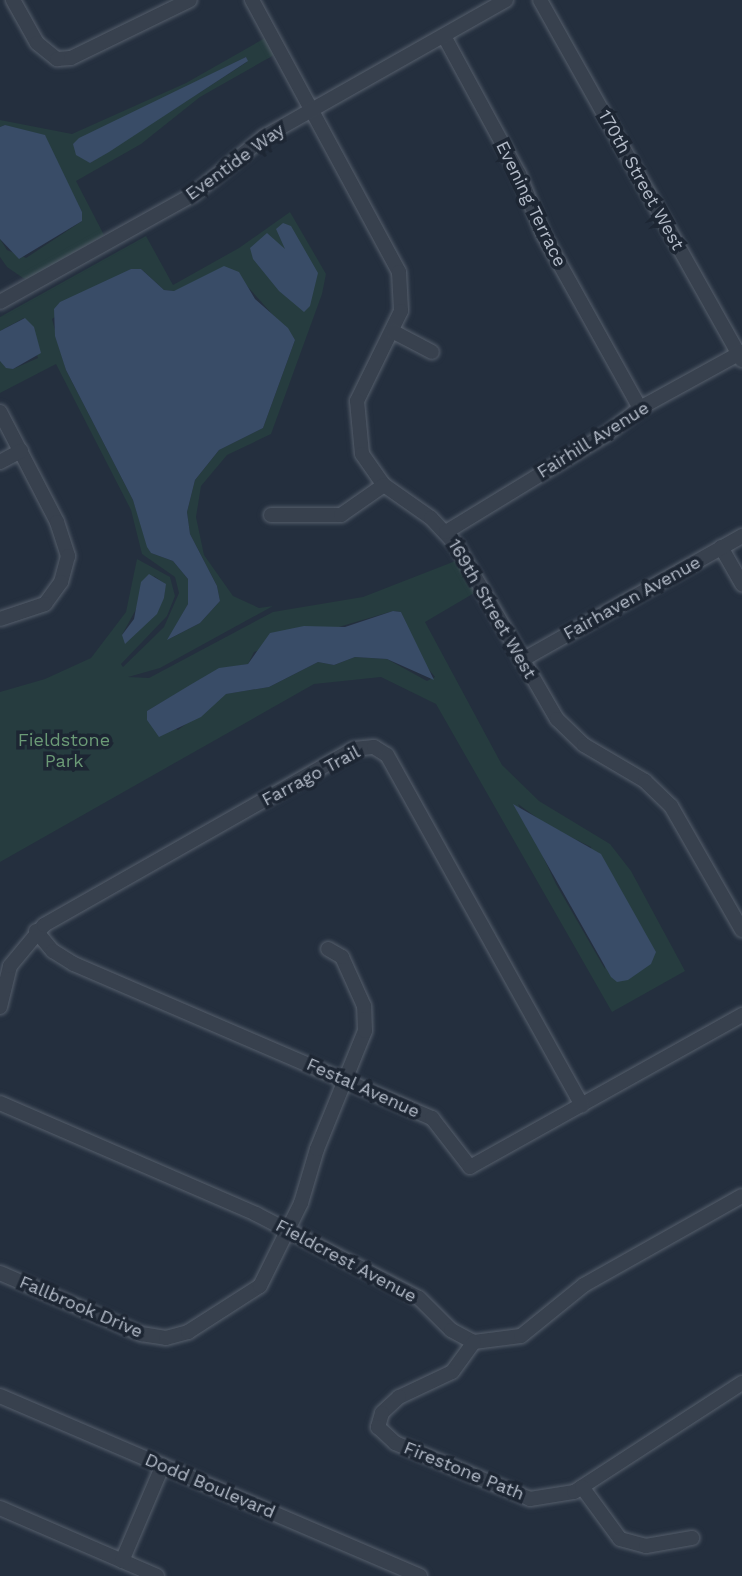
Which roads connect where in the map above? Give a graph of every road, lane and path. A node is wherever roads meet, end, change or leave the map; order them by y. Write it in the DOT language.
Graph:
graph roads {
  1 [pos="13,0"];
  2 [pos="190,0"];
  3 [pos="252,0"];
  4 [pos="506,0"];
  5 [pos="540,0"];
  6 [pos="444,36"];
  7 [pos="314,109"];
  8 [pos="0,302"];
  9 [pos="392,331"];
  10 [pos="432,352"];
  11 [pos="741,356"];
  12 [pos="640,408"];
  13 [pos="0,412"];
  14 [pos="21,451"];
  15 [pos="0,462"];
  16 [pos="384,485"];
  17 [pos="271,516"];
  18 [pos="446,531"];
  19 [pos="742,536"];
  20 [pos="721,547"];
  21 [pos="742,584"];
  22 [pos="0,620"];
  23 [pos="522,660"];
  24 [pos="742,930"];
  25 [pos="36,931"];
  26 [pos="328,949"];
  27 [pos="0,1007"];
  28 [pos="742,1015"];
  29 [pos="346,1080"];
  30 [pos="0,1103"];
  31 [pos="582,1105"];
  32 [pos="742,1196"];
  33 [pos="289,1231"];
  34 [pos="0,1273"];
  35 [pos="474,1342"];
  36 [pos="742,1383"];
  37 [pos="0,1395"];
  38 [pos="163,1465"];
  39 [pos="582,1487"];
  40 [pos="0,1508"];
  41 [pos="692,1538"];
  42 [pos="122,1561"];
  43 [pos="157,1576"];
  44 [pos="420,1576"];
  1 -- 2 [label="street"];
  3 -- 7 [label="street, 169th Street West"];
  4 -- 6 [label="street, Eventide Way"];
  5 -- 11 [label="street, 170th Street West"];
  6 -- 7 [label="street, Eventide Way"];
  6 -- 12 [label="street, Evening Terrace"];
  7 -- 8 [label="street, Eventide Way"];
  7 -- 9 [label="street, 169th Street West"];
  9 -- 10 [label="street"];
  9 -- 16 [label="street, 169th Street West"];
  11 -- 12 [label="street, Fairhill Avenue"];
  12 -- 18 [label="street, Fairhill Avenue"];
  13 -- 14 [label="street"];
  14 -- 15 [label="street"];
  14 -- 22 [label="street"];
  16 -- 17 [label="street"];
  16 -- 18 [label="street, 169th Street West"];
  18 -- 23 [label="street, 169th Street West"];
  19 -- 20 [label="street, Fairhaven Avenue"];
  20 -- 21 [label="street"];
  20 -- 23 [label="street, Fairhaven Avenue"];
  23 -- 24 [label="street, 169th Street West"];
  25 -- 27 [label="street, Farrago Trail"];
  25 -- 29 [label="street, Festal Avenue"];
  25 -- 31 [label="street, Farrago Trail"];
  26 -- 29 [label="street, Fallbrook Drive"];
  28 -- 31 [label="street, Festal Avenue"];
  29 -- 31 [label="street, Festal Avenue"];
  29 -- 33 [label="street, Fallbrook Drive"];
  30 -- 33 [label="street, Fieldcrest Avenue"];
  32 -- 35 [label="street"];
  33 -- 34 [label="street, Fallbrook Drive"];
  33 -- 35 [label="street, Fieldcrest Avenue"];
  35 -- 39 [label="street, Firestone Path"];
  36 -- 39 [label="street, Firestone Path"];
  37 -- 38 [label="street, Dodd Boulevard"];
  38 -- 42 [label="street"];
  38 -- 44 [label="street, Dodd Boulevard"];
  39 -- 41 [label="street"];
  40 -- 42 [label="street"];
  42 -- 43 [label="street"];
}
